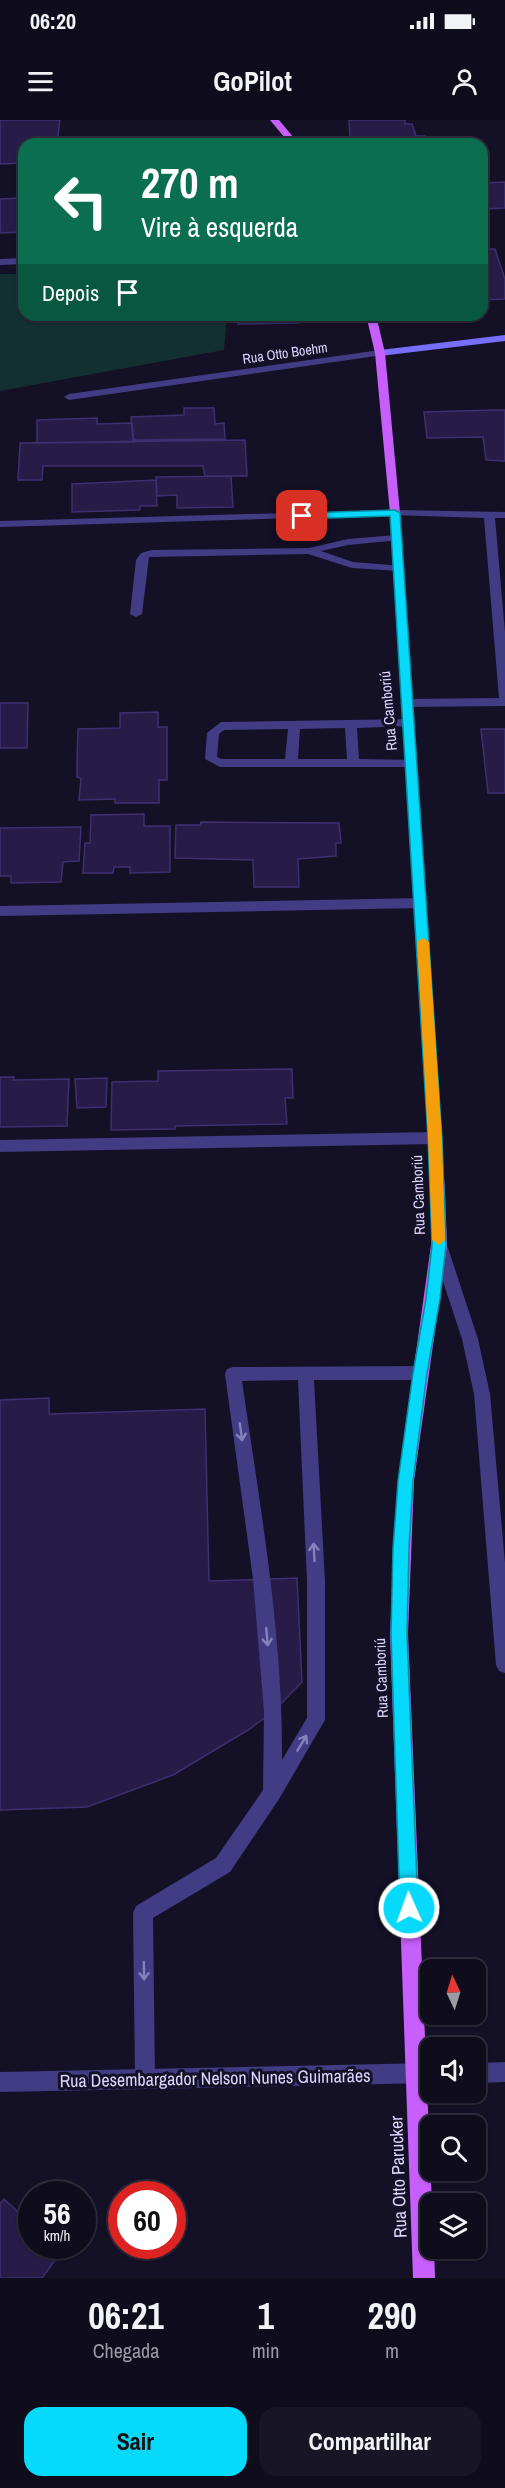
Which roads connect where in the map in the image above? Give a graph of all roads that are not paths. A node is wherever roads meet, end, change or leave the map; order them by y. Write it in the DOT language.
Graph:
graph roads {
  1 [pos="274,120"];
  2 [pos="290,138"];
  3 [pos="18,261"];
  4 [pos="0,262"];
  5 [pos="372,321"];
  6 [pos="505,338"];
  7 [pos="380,353"];
  8 [pos="69,397"];
  9 [pos="395,513"];
  10 [pos="489,514"];
  11 [pos="505,514"];
  12 [pos="0,524"];
  13 [pos="396,538"];
  14 [pos="309,551"];
  15 [pos="399,568"];
  16 [pos="136,614"];
  17 [pos="505,701"];
  18 [pos="406,703"];
  19 [pos="409,723"];
  20 [pos="351,724"];
  21 [pos="294,725"];
  22 [pos="353,763"];
  23 [pos="412,763"];
  24 [pos="291,764"];
  25 [pos="421,903"];
  26 [pos="0,911"];
  27 [pos="435,1138"];
  28 [pos="0,1146"];
  29 [pos="439,1245"];
  30 [pos="306,1373"];
  31 [pos="420,1373"];
  32 [pos="505,1665"];
  33 [pos="272,1793"];
  34 [pos="421,2037"];
  35 [pos="505,2072"];
  36 [pos="486,2073"];
  37 [pos="420,2074"];
  38 [pos="145,2079"];
  39 [pos="0,2082"];
  40 [pos="423,2103"];
  41 [pos="424,2278"];
  1 -- 2 [label="main road"];
  3 -- 4 [label="street"];
  5 -- 7 [label="main road, Rua Camboriú"];
  6 -- 7 [label="main road, Rua Otto Boehm"];
  7 -- 8 [label="street, Rua Otto Boehm"];
  7 -- 9 [label="main road, Rua Camboriú"];
  9 -- 10 [label="street"];
  9 -- 12 [label="street"];
  9 -- 13 [label="main road, Rua Camboriú"];
  10 -- 11 [label="street"];
  10 -- 17 [label="street"];
  13 -- 14 [label="street"];
  13 -- 15 [label="main road, Rua Camboriú"];
  14 -- 15 [label="street"];
  14 -- 16 [label="street"];
  15 -- 18 [label="main road, Rua Camboriú"];
  17 -- 18 [label="street"];
  18 -- 19 [label="main road, Rua Camboriú"];
  19 -- 20 [label="street"];
  19 -- 23 [label="main road, Rua Camboriú"];
  20 -- 21 [label="street"];
  20 -- 22 [label="street"];
  21 -- 24 [label="street"];
  21 -- 24 [label="street"];
  22 -- 23 [label="street"];
  22 -- 24 [label="street"];
  23 -- 25 [label="main road, Rua Camboriú"];
  25 -- 26 [label="street"];
  25 -- 27 [label="main road, Rua Camboriú"];
  27 -- 28 [label="street"];
  27 -- 29 [label="main road, Rua Camboriú"];
  29 -- 31 [label="main road, Rua Camboriú"];
  29 -- 32 [label="street"];
  30 -- 31 [label="street"];
  33 -- 30 [label="street, one-way"];
  30 -- 33 [label="street, one-way"];
  31 -- 34 [label="main road, Rua Camboriú"];
  33 -- 38 [label="street, one-way"];
  35 -- 36 [label="street"];
  37 -- 38 [label="street, Rua Desembargador Nelson Nunes Guimarães"];
  38 -- 39 [label="street, Rua Desembargador Nelson Nunes Guimarães"];
  40 -- 41 [label="main road, Rua Otto Parucker"];
}
